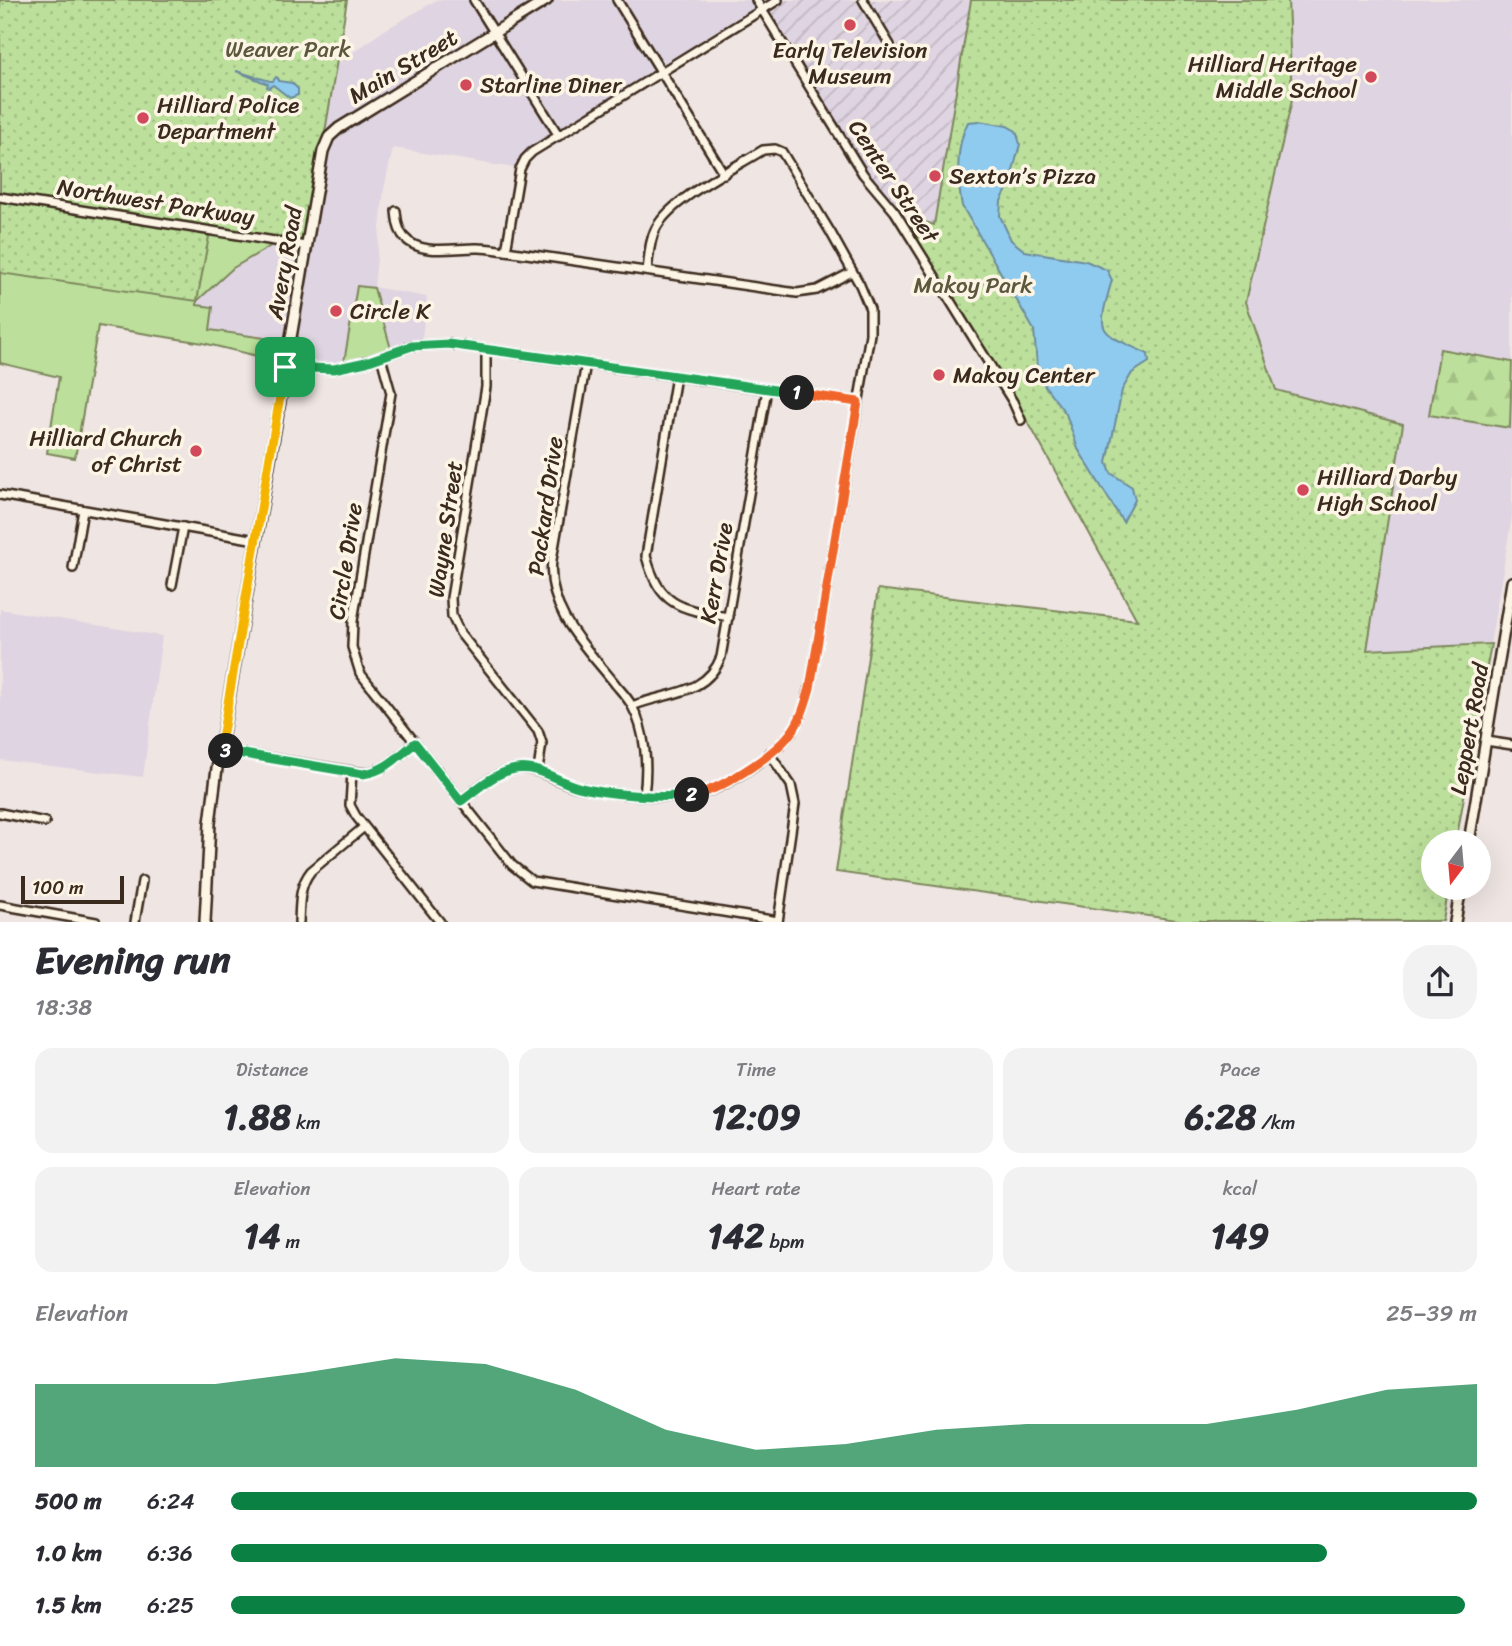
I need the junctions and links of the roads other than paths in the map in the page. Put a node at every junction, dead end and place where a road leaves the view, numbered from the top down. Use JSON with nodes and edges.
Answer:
{"nodes":[{"id":1,"x":474,"y":0,"type":"edge"},
{"id":2,"x":547,"y":0,"type":"edge"},
{"id":3,"x":617,"y":0,"type":"edge"},
{"id":4,"x":756,"y":0,"type":"edge"},
{"id":5,"x":778,"y":0,"type":"edge"},
{"id":6,"x":863,"y":0,"type":"edge"},
{"id":7,"x":762,"y":10,"type":"junction"},
{"id":8,"x":495,"y":32,"type":"junction"},
{"id":9,"x":890,"y":45,"type":"dead end"},
{"id":10,"x":661,"y":71,"type":"junction"},
{"id":11,"x":559,"y":136,"type":"junction"},
{"id":12,"x":323,"y":151,"type":"joint"},
{"id":13,"x":724,"y":174,"type":"junction"},
{"id":14,"x":0,"y":197,"type":"edge"},
{"id":15,"x":396,"y":211,"type":"dead end"},
{"id":16,"x":306,"y":246,"type":"junction"},
{"id":17,"x":506,"y":251,"type":"junction"},
{"id":18,"x":647,"y":271,"type":"junction"},
{"id":19,"x":852,"y":272,"type":"junction"},
{"id":20,"x":486,"y":349,"type":"junction"},
{"id":21,"x":381,"y":357,"type":"junction"},
{"id":22,"x":586,"y":363,"type":"junction"},
{"id":23,"x":285,"y":367,"type":"junction"},
{"id":24,"x":676,"y":376,"type":"junction"},
{"id":25,"x":767,"y":389,"type":"junction"},
{"id":26,"x":858,"y":402,"type":"junction"},
{"id":27,"x":1021,"y":420,"type":"dead end"},
{"id":28,"x":0,"y":495,"type":"edge"},
{"id":29,"x":83,"y":510,"type":"junction"},
{"id":30,"x":183,"y":527,"type":"junction"},
{"id":31,"x":256,"y":540,"type":"junction"},
{"id":32,"x":73,"y":568,"type":"dead end"},
{"id":33,"x":1512,"y":582,"type":"edge"},
{"id":34,"x":172,"y":585,"type":"dead end"},
{"id":35,"x":729,"y":617,"type":"junction"},
{"id":36,"x":632,"y":706,"type":"junction"},
{"id":37,"x":1486,"y":741,"type":"junction"},
{"id":38,"x":415,"y":743,"type":"junction"},
{"id":39,"x":1512,"y":745,"type":"edge"},
{"id":40,"x":220,"y":750,"type":"junction"},
{"id":41,"x":769,"y":753,"type":"junction"},
{"id":42,"x":538,"y":770,"type":"junction"},
{"id":43,"x":352,"y":772,"type":"junction"},
{"id":44,"x":644,"y":795,"type":"junction"},
{"id":45,"x":461,"y":801,"type":"junction"},
{"id":46,"x":0,"y":813,"type":"edge"},
{"id":47,"x":45,"y":821,"type":"dead end"},
{"id":48,"x":364,"y":827,"type":"junction"},
{"id":49,"x":1471,"y":830,"type":"edge"},
{"id":50,"x":142,"y":881,"type":"dead end"},
{"id":51,"x":1459,"y":900,"type":"edge"},
{"id":52,"x":0,"y":905,"type":"edge"},
{"id":53,"x":58,"y":918,"type":"edge"},
{"id":54,"x":778,"y":921,"type":"edge"},
{"id":55,"x":96,"y":922,"type":"edge"},
{"id":56,"x":135,"y":922,"type":"edge"},
{"id":57,"x":205,"y":922,"type":"edge"},
{"id":58,"x":299,"y":922,"type":"edge"},
{"id":59,"x":440,"y":922,"type":"edge"},
{"id":60,"x":1455,"y":922,"type":"edge"}],
"edges":[{"from":1,"to":8,"type":"street"},
{"from":2,"to":8,"type":"main road","name":"Main Street"},
{"from":3,"to":10,"type":"street"},
{"from":4,"to":7,"type":"street","name":"Center Street"},
{"from":5,"to":7,"type":"street"},
{"from":6,"to":9,"type":"street"},
{"from":7,"to":10,"type":"street"},
{"from":7,"to":27,"type":"street","name":"Center Street"},
{"from":8,"to":11,"type":"street"},
{"from":8,"to":12,"type":"main road","name":"Main Street"},
{"from":10,"to":11,"type":"street"},
{"from":10,"to":13,"type":"street"},
{"from":11,"to":17,"type":"street"},
{"from":12,"to":16,"type":"main road","name":"Avery Road"},
{"from":13,"to":18,"type":"street"},
{"from":13,"to":19,"type":"street"},
{"from":14,"to":16,"type":"street","name":"Northwest Parkway"},
{"from":15,"to":17,"type":"street"},
{"from":16,"to":23,"type":"main road","name":"Avery Road"},
{"from":17,"to":18,"type":"street"},
{"from":18,"to":19,"type":"street"},
{"from":19,"to":26,"type":"street"},
{"from":20,"to":21,"type":"street"},
{"from":20,"to":22,"type":"street"},
{"from":20,"to":42,"type":"street","name":"Wayne Street"},
{"from":21,"to":23,"type":"street"},
{"from":21,"to":38,"type":"street","name":"Circle Drive"},
{"from":22,"to":24,"type":"street"},
{"from":22,"to":36,"type":"street","name":"Packard Drive"},
{"from":23,"to":31,"type":"main road","name":"Avery Road"},
{"from":24,"to":25,"type":"street"},
{"from":24,"to":35,"type":"street"},
{"from":25,"to":26,"type":"street"},
{"from":25,"to":35,"type":"street","name":"Kerr Drive"},
{"from":26,"to":41,"type":"street"},
{"from":28,"to":29,"type":"street"},
{"from":29,"to":30,"type":"street"},
{"from":29,"to":32,"type":"street"},
{"from":30,"to":31,"type":"street"},
{"from":30,"to":34,"type":"street"},
{"from":31,"to":40,"type":"main road","name":"Avery Road"},
{"from":33,"to":37,"type":"main road","name":"Leppert Road"},
{"from":35,"to":36,"type":"street","name":"Kerr Drive"},
{"from":36,"to":44,"type":"street","name":"Packard Drive"},
{"from":37,"to":39,"type":"street"},
{"from":37,"to":49,"type":"main road","name":"Leppert Road"},
{"from":38,"to":43,"type":"street"},
{"from":38,"to":45,"type":"street","name":"Circle Drive"},
{"from":40,"to":43,"type":"street"},
{"from":40,"to":57,"type":"main road","name":"Avery Road"},
{"from":41,"to":44,"type":"street"},
{"from":41,"to":54,"type":"street"},
{"from":42,"to":44,"type":"street"},
{"from":42,"to":45,"type":"street"},
{"from":43,"to":48,"type":"street"},
{"from":45,"to":54,"type":"street","name":"Circle Drive"},
{"from":46,"to":47,"type":"street"},
{"from":48,"to":58,"type":"street"},
{"from":48,"to":59,"type":"street"},
{"from":50,"to":56,"type":"street"},
{"from":51,"to":60,"type":"main road"},
{"from":52,"to":53,"type":"street"},
{"from":53,"to":55,"type":"street"}]}
